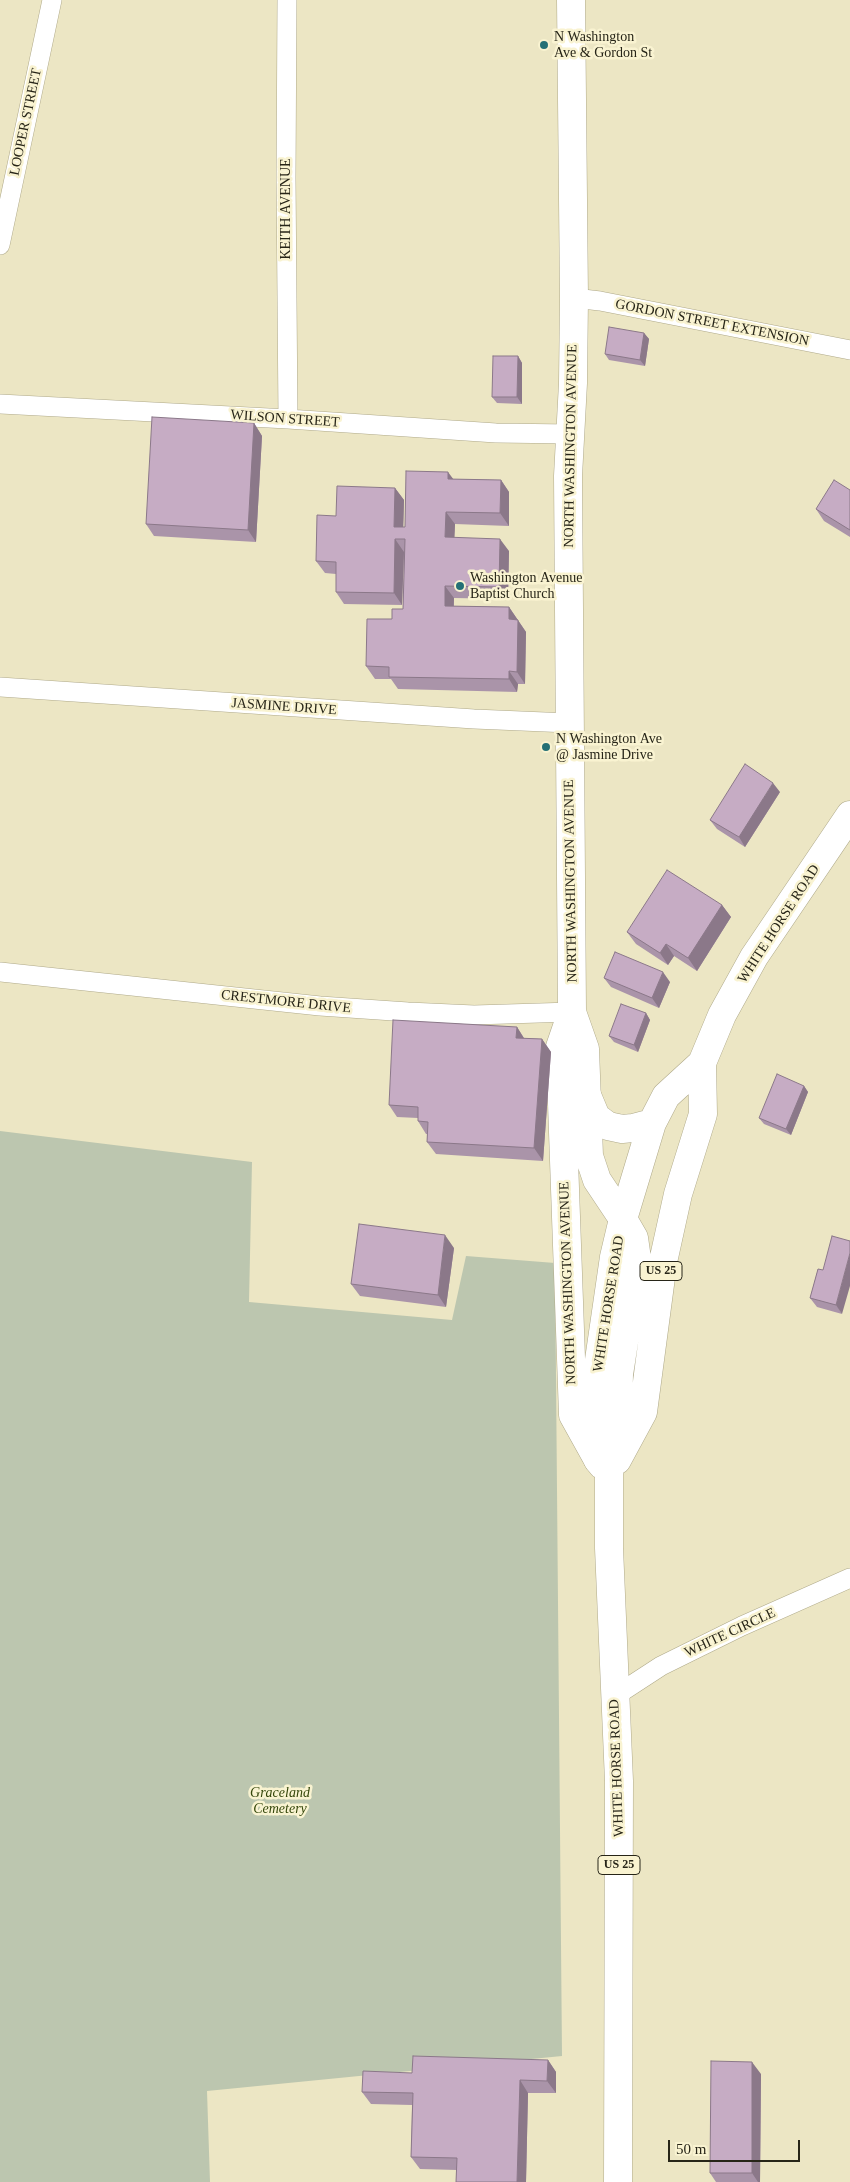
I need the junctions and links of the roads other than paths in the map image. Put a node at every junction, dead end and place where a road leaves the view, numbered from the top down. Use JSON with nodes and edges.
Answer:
{"nodes":[{"id":1,"x":52,"y":0,"type":"edge"},
{"id":2,"x":287,"y":0,"type":"edge"},
{"id":3,"x":571,"y":0,"type":"edge"},
{"id":4,"x":0,"y":245,"type":"edge"},
{"id":5,"x":574,"y":298,"type":"junction"},
{"id":6,"x":850,"y":350,"type":"edge"},
{"id":7,"x":0,"y":404,"type":"edge"},
{"id":8,"x":288,"y":419,"type":"junction"},
{"id":9,"x":570,"y":434,"type":"junction"},
{"id":10,"x":0,"y":687,"type":"edge"},
{"id":11,"x":569,"y":724,"type":"junction"},
{"id":12,"x":850,"y":815,"type":"edge"},
{"id":13,"x":0,"y":972,"type":"edge"},
{"id":14,"x":572,"y":1012,"type":"junction"},
{"id":15,"x":702,"y":1063,"type":"junction"},
{"id":16,"x":586,"y":1093,"type":"junction"},
{"id":17,"x":652,"y":1123,"type":"junction"},
{"id":18,"x":623,"y":1220,"type":"junction"},
{"id":19,"x":604,"y":1467,"type":"junction"},
{"id":20,"x":850,"y":1578,"type":"edge"},
{"id":21,"x":615,"y":1696,"type":"junction"},
{"id":22,"x":618,"y":2182,"type":"edge"}],
"edges":[{"from":1,"to":4,"type":"street","name":"LOOPER STREET"},
{"from":2,"to":8,"type":"street","name":"KEITH AVENUE"},
{"from":3,"to":5,"type":"main road","name":"NORTH WASHINGTON AVENUE"},
{"from":5,"to":6,"type":"street","name":"GORDON STREET EXTENSION"},
{"from":5,"to":9,"type":"main road","name":"NORTH WASHINGTON AVENUE"},
{"from":7,"to":8,"type":"street","name":"WILSON STREET"},
{"from":8,"to":9,"type":"street","name":"WILSON STREET"},
{"from":9,"to":11,"type":"main road","name":"NORTH WASHINGTON AVENUE"},
{"from":10,"to":11,"type":"street","name":"JASMINE DRIVE"},
{"from":11,"to":14,"type":"main road","name":"NORTH WASHINGTON AVENUE"},
{"from":12,"to":15,"type":"main road","name":"WHITE HORSE ROAD","number":"US 25"},
{"from":13,"to":14,"type":"street","name":"CRESTMORE DRIVE"},
{"from":14,"to":16,"type":"main road","name":"NORTH WASHINGTON AVENUE"},
{"from":14,"to":19,"type":"main road","name":"NORTH WASHINGTON AVENUE"},
{"from":15,"to":17,"type":"main road","name":"WHITE HORSE ROAD","number":"US 25"},
{"from":15,"to":19,"type":"main road","name":"WHITE HORSE ROAD","number":"US 25"},
{"from":16,"to":17,"type":"main road"},
{"from":16,"to":18,"type":"main road","name":"NORTH WASHINGTON AVENUE"},
{"from":17,"to":18,"type":"main road","name":"WHITE HORSE ROAD","number":"US 25"},
{"from":18,"to":19,"type":"main road","name":"NORTH WASHINGTON AVENUE"},
{"from":19,"to":21,"type":"main road","name":"WHITE HORSE ROAD","number":"US 25"},
{"from":20,"to":21,"type":"street","name":"WHITE CIRCLE"},
{"from":21,"to":22,"type":"main road","name":"WHITE HORSE ROAD","number":"US 25"}]}
